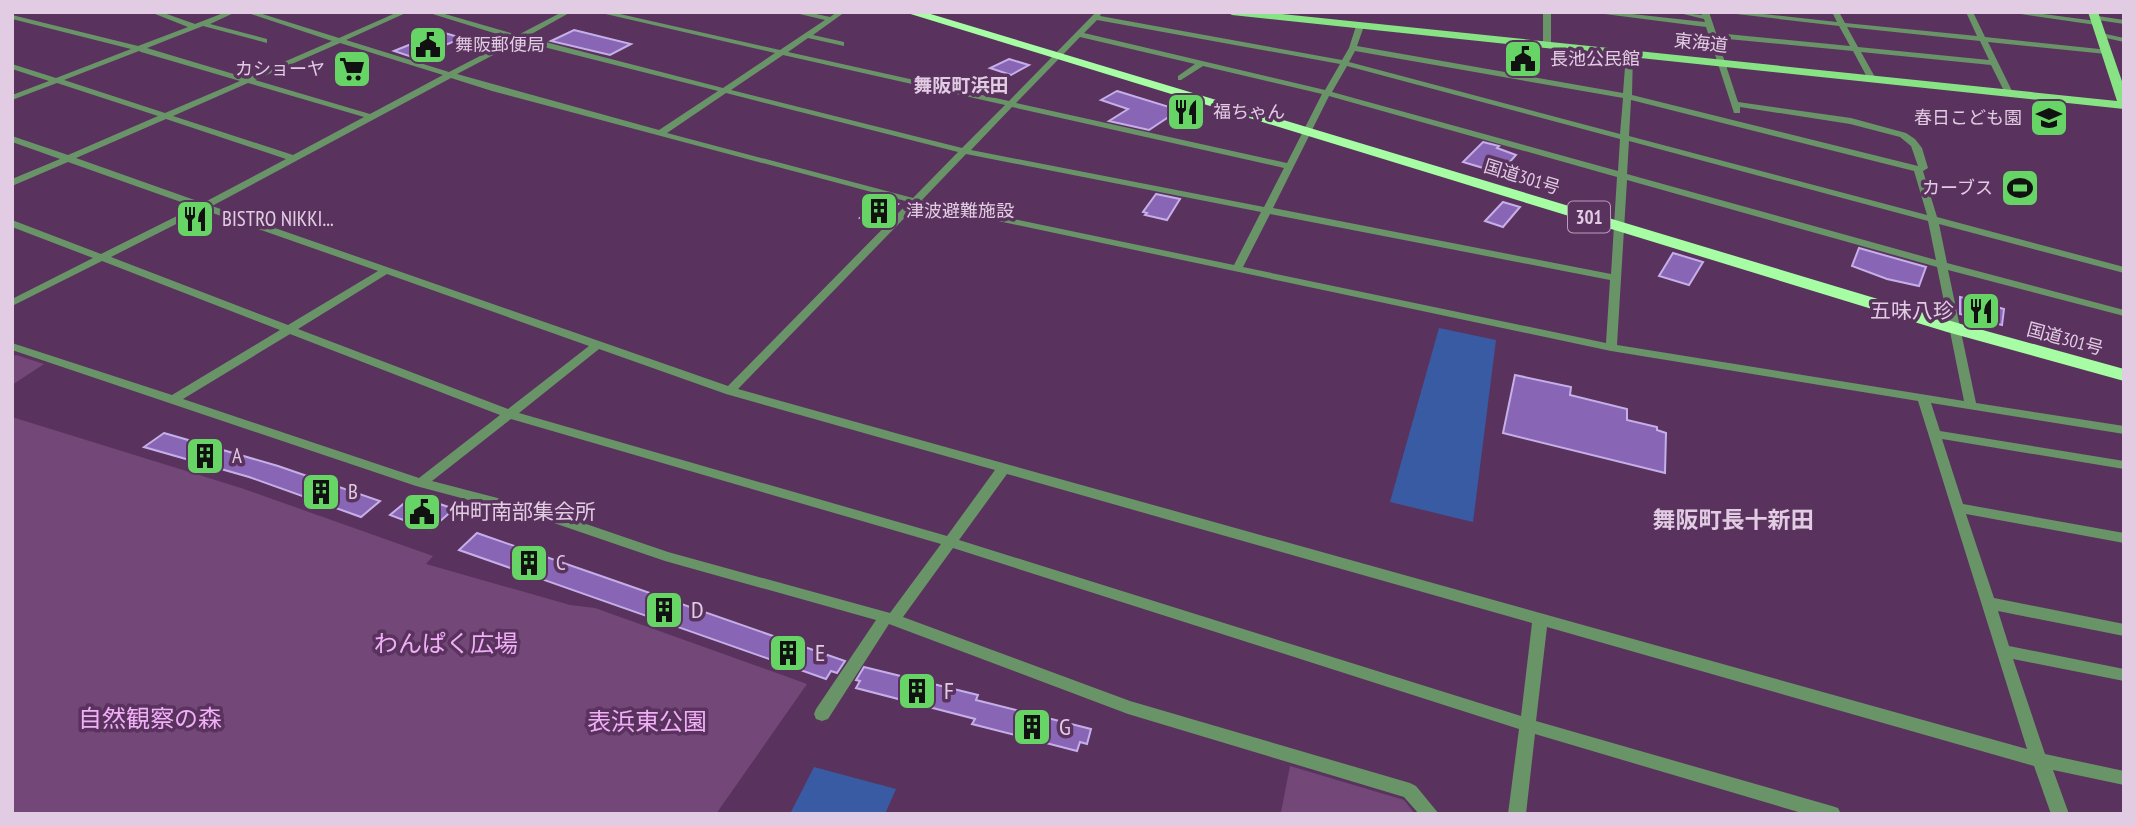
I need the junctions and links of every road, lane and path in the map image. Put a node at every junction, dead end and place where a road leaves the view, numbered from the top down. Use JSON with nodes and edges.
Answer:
{"nodes":[{"id":1,"x":153,"y":12,"type":"edge"},
{"id":2,"x":233,"y":12,"type":"edge"},
{"id":3,"x":248,"y":12,"type":"edge"},
{"id":4,"x":405,"y":12,"type":"edge"},
{"id":5,"x":429,"y":12,"type":"edge"},
{"id":6,"x":568,"y":12,"type":"edge"},
{"id":7,"x":600,"y":12,"type":"edge"},
{"id":8,"x":794,"y":12,"type":"edge"},
{"id":9,"x":842,"y":12,"type":"edge"},
{"id":10,"x":910,"y":12,"type":"edge"},
{"id":11,"x":1232,"y":12,"type":"edge"},
{"id":12,"x":1547,"y":12,"type":"edge"},
{"id":13,"x":1591,"y":12,"type":"edge"},
{"id":14,"x":1678,"y":12,"type":"edge"},
{"id":15,"x":1722,"y":12,"type":"edge"},
{"id":16,"x":1835,"y":12,"type":"edge"},
{"id":17,"x":1969,"y":12,"type":"edge"},
{"id":18,"x":2010,"y":12,"type":"edge"},
{"id":19,"x":1098,"y":15,"type":"edge"},
{"id":20,"x":12,"y":17,"type":"edge"},
{"id":21,"x":1325,"y":17,"type":"edge"},
{"id":22,"x":1706,"y":18,"type":"edge"},
{"id":23,"x":831,"y":19,"type":"junction"},
{"id":24,"x":2096,"y":22,"type":"edge"},
{"id":25,"x":2124,"y":22,"type":"edge"},
{"id":26,"x":1842,"y":24,"type":"junction"},
{"id":27,"x":199,"y":25,"type":"junction"},
{"id":28,"x":1360,"y":26,"type":"junction"},
{"id":29,"x":1078,"y":34,"type":"junction"},
{"id":30,"x":1711,"y":35,"type":"junction"},
{"id":31,"x":807,"y":36,"type":"junction"},
{"id":32,"x":519,"y":38,"type":"junction"},
{"id":33,"x":1982,"y":39,"type":"junction"},
{"id":34,"x":2124,"y":40,"type":"edge"},
{"id":35,"x":264,"y":41,"type":"dead end"},
{"id":36,"x":339,"y":41,"type":"junction"},
{"id":37,"x":841,"y":44,"type":"dead end"},
{"id":38,"x":1547,"y":45,"type":"junction"},
{"id":39,"x":140,"y":48,"type":"junction"},
{"id":40,"x":1353,"y":48,"type":"junction"},
{"id":41,"x":1856,"y":49,"type":"junction"},
{"id":42,"x":2106,"y":52,"type":"junction"},
{"id":43,"x":783,"y":53,"type":"junction"},
{"id":44,"x":1630,"y":54,"type":"junction"},
{"id":45,"x":1055,"y":57,"type":"junction"},
{"id":46,"x":1202,"y":63,"type":"junction"},
{"id":47,"x":1345,"y":63,"type":"junction"},
{"id":48,"x":1721,"y":63,"type":"junction"},
{"id":49,"x":1994,"y":63,"type":"junction"},
{"id":50,"x":12,"y":66,"type":"edge"},
{"id":51,"x":450,"y":75,"type":"junction"},
{"id":52,"x":1181,"y":78,"type":"dead end"},
{"id":53,"x":1872,"y":79,"type":"junction"},
{"id":54,"x":248,"y":80,"type":"junction"},
{"id":55,"x":58,"y":81,"type":"junction"},
{"id":56,"x":726,"y":91,"type":"junction"},
{"id":57,"x":1327,"y":93,"type":"junction"},
{"id":58,"x":2010,"y":93,"type":"junction"},
{"id":59,"x":1627,"y":96,"type":"junction"},
{"id":60,"x":12,"y":98,"type":"edge"},
{"id":61,"x":1009,"y":104,"type":"junction"},
{"id":62,"x":1735,"y":104,"type":"junction"},
{"id":63,"x":2124,"y":105,"type":"edge"},
{"id":64,"x":166,"y":116,"type":"junction"},
{"id":65,"x":371,"y":117,"type":"junction"},
{"id":66,"x":1739,"y":123,"type":"junction"},
{"id":67,"x":1306,"y":132,"type":"junction"},
{"id":68,"x":661,"y":134,"type":"junction"},
{"id":69,"x":1625,"y":138,"type":"junction"},
{"id":70,"x":12,"y":139,"type":"edge"},
{"id":71,"x":962,"y":151,"type":"junction"},
{"id":72,"x":293,"y":158,"type":"junction"},
{"id":73,"x":68,"y":159,"type":"junction"},
{"id":74,"x":1289,"y":166,"type":"junction"},
{"id":75,"x":1918,"y":169,"type":"junction"},
{"id":76,"x":1622,"y":175,"type":"junction"},
{"id":77,"x":12,"y":183,"type":"edge"},
{"id":78,"x":917,"y":202,"type":"junction"},
{"id":79,"x":202,"y":206,"type":"junction"},
{"id":80,"x":1267,"y":210,"type":"junction"},
{"id":81,"x":1933,"y":220,"type":"junction"},
{"id":82,"x":12,"y":223,"type":"edge"},
{"id":83,"x":1619,"y":226,"type":"junction"},
{"id":84,"x":103,"y":257,"type":"junction"},
{"id":85,"x":1942,"y":265,"type":"junction"},
{"id":86,"x":1237,"y":269,"type":"junction"},
{"id":87,"x":2124,"y":270,"type":"edge"},
{"id":88,"x":385,"y":271,"type":"junction"},
{"id":89,"x":1616,"y":278,"type":"junction"},
{"id":90,"x":12,"y":303,"type":"edge"},
{"id":91,"x":2124,"y":313,"type":"edge"},
{"id":92,"x":1954,"y":328,"type":"junction"},
{"id":93,"x":289,"y":329,"type":"junction"},
{"id":94,"x":12,"y":346,"type":"edge"},
{"id":95,"x":596,"y":346,"type":"junction"},
{"id":96,"x":1611,"y":348,"type":"junction"},
{"id":97,"x":2124,"y":375,"type":"edge"},
{"id":98,"x":730,"y":391,"type":"junction"},
{"id":99,"x":1923,"y":398,"type":"junction"},
{"id":100,"x":173,"y":400,"type":"junction"},
{"id":101,"x":1971,"y":405,"type":"junction"},
{"id":102,"x":509,"y":414,"type":"junction"},
{"id":103,"x":2124,"y":430,"type":"edge"},
{"id":104,"x":1935,"y":434,"type":"junction"},
{"id":105,"x":2124,"y":465,"type":"edge"},
{"id":106,"x":1004,"y":468,"type":"junction"},
{"id":107,"x":421,"y":483,"type":"junction"},
{"id":108,"x":1958,"y":508,"type":"junction"},
{"id":109,"x":2124,"y":538,"type":"edge"},
{"id":110,"x":950,"y":542,"type":"junction"},
{"id":111,"x":1988,"y":603,"type":"junction"},
{"id":112,"x":890,"y":618,"type":"junction"},
{"id":113,"x":1540,"y":619,"type":"junction"},
{"id":114,"x":2124,"y":630,"type":"edge"},
{"id":115,"x":2003,"y":650,"type":"junction"},
{"id":116,"x":2124,"y":675,"type":"edge"},
{"id":117,"x":822,"y":714,"type":"dead end"},
{"id":118,"x":1527,"y":725,"type":"junction"},
{"id":119,"x":2040,"y":760,"type":"junction"},
{"id":120,"x":2124,"y":778,"type":"edge"},
{"id":121,"x":1430,"y":814,"type":"edge"},
{"id":122,"x":1517,"y":814,"type":"edge"},
{"id":123,"x":1832,"y":814,"type":"edge"},
{"id":124,"x":2060,"y":814,"type":"edge"}],
"edges":[{"from":1,"to":27,"type":"street"},
{"from":2,"to":27,"type":"street"},
{"from":3,"to":36,"type":"street"},
{"from":4,"to":36,"type":"street"},
{"from":5,"to":32,"type":"street"},
{"from":6,"to":32,"type":"street"},
{"from":7,"to":43,"type":"street"},
{"from":8,"to":23,"type":"street"},
{"from":9,"to":23,"type":"street"},
{"from":10,"to":45,"type":"highway","name":"国道301号","number":"301"},
{"from":11,"to":21,"type":"main road","name":"東海道"},
{"from":12,"to":38,"type":"street"},
{"from":13,"to":22,"type":"street"},
{"from":14,"to":22,"type":"street"},
{"from":15,"to":26,"type":"street"},
{"from":16,"to":26,"type":"street"},
{"from":17,"to":33,"type":"street"},
{"from":18,"to":24,"type":"street"},
{"from":19,"to":29,"type":"street"},
{"from":19,"to":47,"type":"street"},
{"from":20,"to":39,"type":"street"},
{"from":21,"to":28,"type":"main road","name":"東海道"},
{"from":22,"to":30,"type":"street"},
{"from":23,"to":31,"type":"street"},
{"from":24,"to":25,"type":"street"},
{"from":24,"to":34,"type":"street"},
{"from":24,"to":42,"type":"main road"},
{"from":26,"to":33,"type":"street"},
{"from":26,"to":41,"type":"street"},
{"from":27,"to":35,"type":"street"},
{"from":27,"to":39,"type":"street"},
{"from":28,"to":38,"type":"main road","name":"東海道"},
{"from":28,"to":40,"type":"street"},
{"from":29,"to":45,"type":"street"},
{"from":29,"to":46,"type":"street"},
{"from":30,"to":41,"type":"street"},
{"from":30,"to":48,"type":"street"},
{"from":31,"to":37,"type":"street"},
{"from":31,"to":43,"type":"street"},
{"from":32,"to":51,"type":"street"},
{"from":32,"to":56,"type":"street"},
{"from":33,"to":42,"type":"street"},
{"from":33,"to":49,"type":"street"},
{"from":36,"to":51,"type":"street"},
{"from":36,"to":54,"type":"street"},
{"from":38,"to":44,"type":"main road","name":"東海道"},
{"from":39,"to":54,"type":"street"},
{"from":39,"to":55,"type":"street"},
{"from":40,"to":47,"type":"street"},
{"from":40,"to":59,"type":"street"},
{"from":41,"to":49,"type":"street"},
{"from":41,"to":53,"type":"street"},
{"from":42,"to":63,"type":"main road"},
{"from":43,"to":56,"type":"street"},
{"from":43,"to":61,"type":"street"},
{"from":44,"to":48,"type":"main road","name":"東海道"},
{"from":44,"to":59,"type":"street"},
{"from":45,"to":61,"type":"street"},
{"from":45,"to":67,"type":"highway","name":"国道301号","number":"301"},
{"from":46,"to":52,"type":"street"},
{"from":46,"to":57,"type":"street"},
{"from":47,"to":57,"type":"street"},
{"from":47,"to":69,"type":"street"},
{"from":48,"to":53,"type":"main road","name":"東海道"},
{"from":48,"to":62,"type":"street"},
{"from":49,"to":58,"type":"street"},
{"from":50,"to":55,"type":"street"},
{"from":51,"to":65,"type":"street"},
{"from":51,"to":68,"type":"street"},
{"from":53,"to":58,"type":"main road","name":"東海道"},
{"from":54,"to":64,"type":"street"},
{"from":54,"to":65,"type":"street"},
{"from":55,"to":60,"type":"street"},
{"from":55,"to":64,"type":"street"},
{"from":56,"to":68,"type":"street"},
{"from":56,"to":71,"type":"street"},
{"from":57,"to":67,"type":"street"},
{"from":57,"to":76,"type":"street"},
{"from":58,"to":63,"type":"main road","name":"東海道"},
{"from":59,"to":66,"type":"street"},
{"from":59,"to":69,"type":"street"},
{"from":61,"to":71,"type":"street"},
{"from":61,"to":74,"type":"street"},
{"from":62,"to":66,"type":"street"},
{"from":62,"to":75,"type":"street"},
{"from":64,"to":72,"type":"street"},
{"from":64,"to":73,"type":"street"},
{"from":65,"to":72,"type":"street"},
{"from":66,"to":75,"type":"street"},
{"from":67,"to":74,"type":"street"},
{"from":67,"to":83,"type":"highway","name":"国道301号","number":"301"},
{"from":68,"to":78,"type":"street"},
{"from":69,"to":76,"type":"street"},
{"from":69,"to":81,"type":"street"},
{"from":70,"to":73,"type":"street"},
{"from":71,"to":78,"type":"street"},
{"from":71,"to":80,"type":"street"},
{"from":72,"to":79,"type":"street"},
{"from":73,"to":77,"type":"street"},
{"from":73,"to":79,"type":"street"},
{"from":74,"to":80,"type":"street"},
{"from":75,"to":81,"type":"street"},
{"from":76,"to":83,"type":"street"},
{"from":76,"to":85,"type":"street"},
{"from":78,"to":86,"type":"street"},
{"from":78,"to":98,"type":"street"},
{"from":79,"to":84,"type":"street"},
{"from":79,"to":88,"type":"street"},
{"from":80,"to":86,"type":"street"},
{"from":80,"to":89,"type":"street"},
{"from":81,"to":85,"type":"street"},
{"from":81,"to":87,"type":"street"},
{"from":82,"to":84,"type":"street"},
{"from":83,"to":89,"type":"street"},
{"from":83,"to":92,"type":"highway","name":"国道301号","number":"301"},
{"from":84,"to":90,"type":"street"},
{"from":84,"to":93,"type":"street"},
{"from":85,"to":91,"type":"street"},
{"from":85,"to":92,"type":"street"},
{"from":86,"to":96,"type":"street"},
{"from":88,"to":93,"type":"street"},
{"from":88,"to":95,"type":"street"},
{"from":89,"to":96,"type":"street"},
{"from":92,"to":97,"type":"highway","name":"国道301号","number":"301"},
{"from":92,"to":101,"type":"street"},
{"from":93,"to":100,"type":"street"},
{"from":93,"to":102,"type":"street"},
{"from":94,"to":100,"type":"street"},
{"from":95,"to":98,"type":"street"},
{"from":95,"to":102,"type":"street"},
{"from":96,"to":99,"type":"street"},
{"from":98,"to":106,"type":"street"},
{"from":99,"to":101,"type":"street"},
{"from":99,"to":104,"type":"street"},
{"from":100,"to":107,"type":"street"},
{"from":101,"to":103,"type":"street"},
{"from":102,"to":107,"type":"street"},
{"from":102,"to":110,"type":"street"},
{"from":104,"to":105,"type":"street"},
{"from":104,"to":108,"type":"street"},
{"from":106,"to":110,"type":"street"},
{"from":106,"to":113,"type":"street"},
{"from":107,"to":112,"type":"street"},
{"from":108,"to":109,"type":"street"},
{"from":108,"to":111,"type":"street"},
{"from":110,"to":112,"type":"street"},
{"from":110,"to":118,"type":"street"},
{"from":111,"to":114,"type":"street"},
{"from":111,"to":115,"type":"street"},
{"from":112,"to":117,"type":"street"},
{"from":112,"to":121,"type":"street"},
{"from":113,"to":118,"type":"street"},
{"from":113,"to":119,"type":"street"},
{"from":115,"to":116,"type":"street"},
{"from":115,"to":119,"type":"street"},
{"from":118,"to":122,"type":"street"},
{"from":118,"to":123,"type":"street"},
{"from":119,"to":120,"type":"street"},
{"from":119,"to":124,"type":"street"}]}
